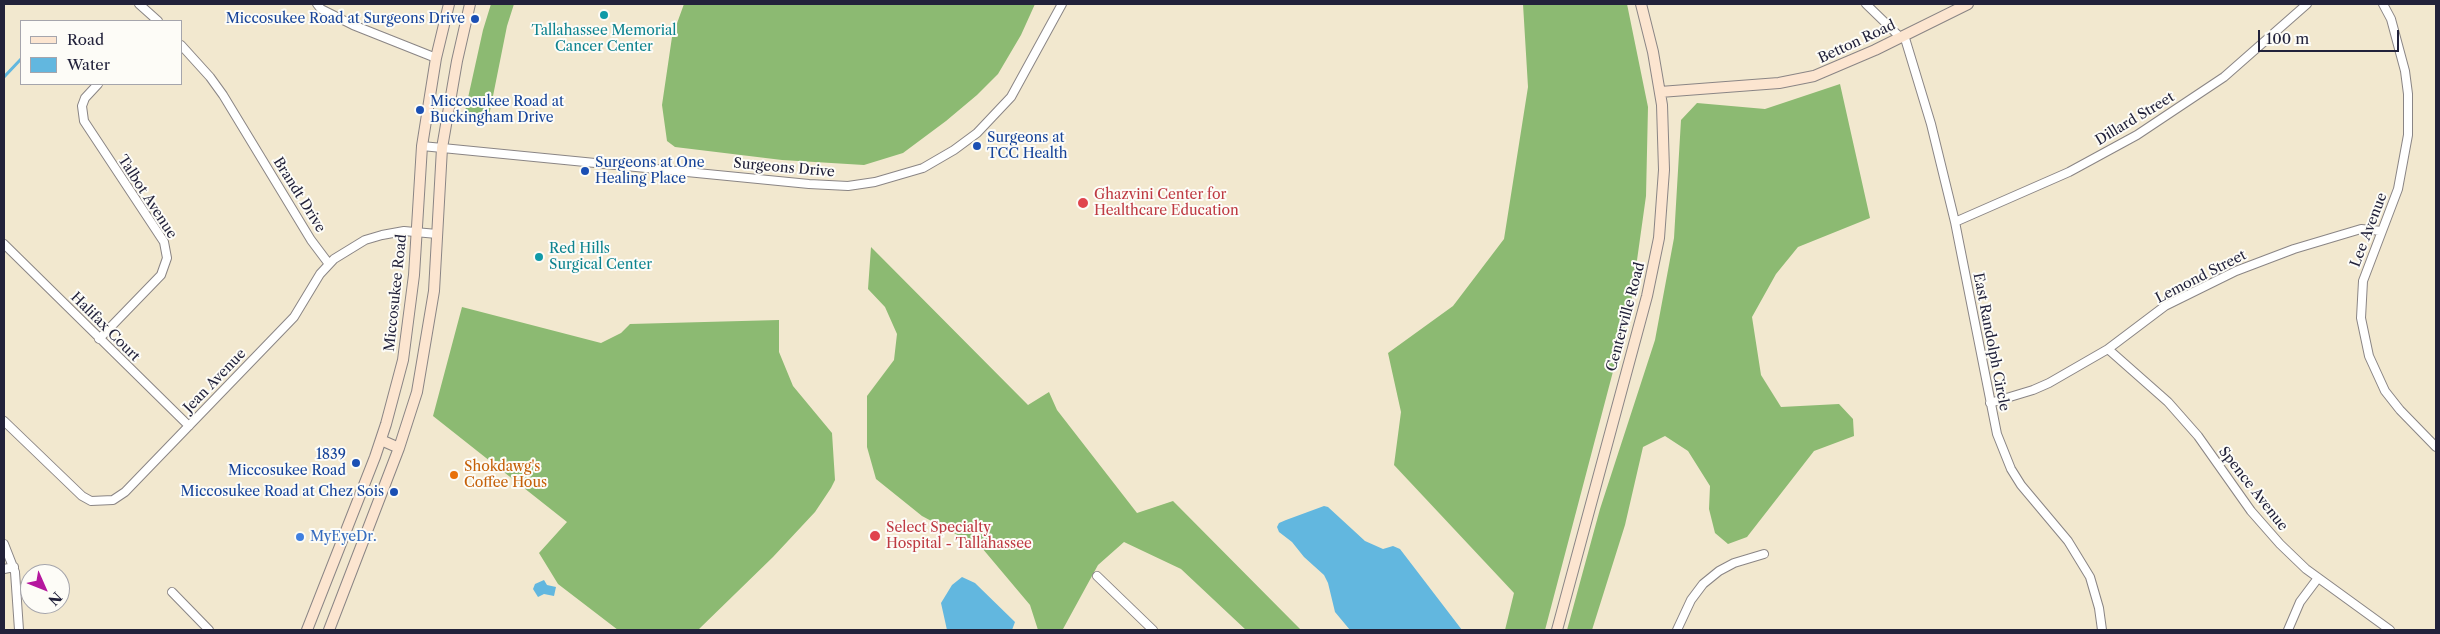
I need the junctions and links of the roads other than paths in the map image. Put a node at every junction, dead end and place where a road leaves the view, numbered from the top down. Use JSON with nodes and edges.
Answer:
{"nodes":[{"id":1,"x":139,"y":4,"type":"edge"},
{"id":2,"x":316,"y":4,"type":"edge"},
{"id":3,"x":449,"y":4,"type":"edge"},
{"id":4,"x":470,"y":4,"type":"edge"},
{"id":5,"x":1062,"y":4,"type":"edge"},
{"id":6,"x":1641,"y":4,"type":"edge"},
{"id":7,"x":1866,"y":4,"type":"edge"},
{"id":8,"x":1968,"y":4,"type":"edge"},
{"id":9,"x":2307,"y":4,"type":"edge"},
{"id":10,"x":2383,"y":4,"type":"edge"},
{"id":11,"x":157,"y":20,"type":"edge"},
{"id":12,"x":1902,"y":36,"type":"junction"},
{"id":13,"x":182,"y":46,"type":"edge"},
{"id":14,"x":436,"y":58,"type":"junction"},
{"id":15,"x":97,"y":85,"type":"edge"},
{"id":16,"x":1660,"y":92,"type":"junction"},
{"id":17,"x":422,"y":146,"type":"junction"},
{"id":18,"x":442,"y":148,"type":"junction"},
{"id":19,"x":1955,"y":222,"type":"junction"},
{"id":20,"x":2382,"y":231,"type":"junction"},
{"id":21,"x":416,"y":232,"type":"junction"},
{"id":22,"x":438,"y":234,"type":"junction"},
{"id":23,"x":4,"y":244,"type":"edge"},
{"id":24,"x":329,"y":264,"type":"junction"},
{"id":25,"x":99,"y":340,"type":"junction"},
{"id":26,"x":2108,"y":349,"type":"junction"},
{"id":27,"x":1990,"y":403,"type":"junction"},
{"id":28,"x":4,"y":421,"type":"edge"},
{"id":29,"x":189,"y":426,"type":"junction"},
{"id":30,"x":381,"y":440,"type":"junction"},
{"id":31,"x":2436,"y":447,"type":"edge"},
{"id":32,"x":399,"y":448,"type":"junction"},
{"id":33,"x":4,"y":544,"type":"edge"},
{"id":34,"x":1764,"y":554,"type":"dead end"},
{"id":35,"x":14,"y":567,"type":"junction"},
{"id":36,"x":4,"y":568,"type":"edge"},
{"id":37,"x":1097,"y":576,"type":"dead end"},
{"id":38,"x":2318,"y":578,"type":"junction"},
{"id":39,"x":172,"y":592,"type":"dead end"},
{"id":40,"x":1145,"y":623,"type":"junction"},
{"id":41,"x":19,"y":630,"type":"edge"},
{"id":42,"x":209,"y":630,"type":"edge"},
{"id":43,"x":307,"y":630,"type":"edge"},
{"id":44,"x":328,"y":630,"type":"edge"},
{"id":45,"x":1138,"y":630,"type":"edge"},
{"id":46,"x":1153,"y":630,"type":"edge"},
{"id":47,"x":1557,"y":630,"type":"edge"},
{"id":48,"x":1677,"y":630,"type":"edge"},
{"id":49,"x":2102,"y":630,"type":"edge"},
{"id":50,"x":2288,"y":630,"type":"edge"},
{"id":51,"x":2390,"y":630,"type":"edge"}],
"edges":[{"from":1,"to":11,"type":"street"},
{"from":2,"to":14,"type":"street"},
{"from":3,"to":14,"type":"street","name":"Miccosukee Road"},
{"from":4,"to":18,"type":"street"},
{"from":5,"to":18,"type":"street","name":"Surgeons Drive"},
{"from":6,"to":16,"type":"street","name":"Centerville Road"},
{"from":7,"to":12,"type":"street"},
{"from":8,"to":12,"type":"street","name":"Betton Road"},
{"from":9,"to":19,"type":"street","name":"Dillard Street"},
{"from":10,"to":20,"type":"street","name":"Lee Avenue"},
{"from":12,"to":16,"type":"street","name":"Betton Road"},
{"from":12,"to":19,"type":"street","name":"East Randolph Circle"},
{"from":13,"to":24,"type":"street","name":"Brandt Drive"},
{"from":14,"to":17,"type":"street","name":"Miccosukee Road"},
{"from":15,"to":25,"type":"street","name":"Talbot Avenue"},
{"from":16,"to":47,"type":"street","name":"Centerville Road"},
{"from":17,"to":18,"type":"street","name":"Surgeons Drive"},
{"from":17,"to":21,"type":"street","name":"Miccosukee Road"},
{"from":18,"to":22,"type":"street"},
{"from":19,"to":27,"type":"street","name":"East Randolph Circle"},
{"from":20,"to":26,"type":"street","name":"Lemond Street"},
{"from":20,"to":31,"type":"street","name":"Lee Avenue"},
{"from":21,"to":22,"type":"street"},
{"from":21,"to":24,"type":"street"},
{"from":21,"to":30,"type":"street","name":"Miccosukee Road"},
{"from":22,"to":32,"type":"street"},
{"from":23,"to":25,"type":"street","name":"Halifax Court"},
{"from":24,"to":29,"type":"street","name":"Jean Avenue"},
{"from":25,"to":29,"type":"street","name":"Halifax Court"},
{"from":26,"to":27,"type":"street","name":"Lemond Street"},
{"from":26,"to":38,"type":"street","name":"Spence Avenue"},
{"from":27,"to":49,"type":"street","name":"East Randolph Circle"},
{"from":28,"to":29,"type":"street","name":"Jean Avenue"},
{"from":30,"to":32,"type":"street"},
{"from":30,"to":43,"type":"street","name":"Miccosukee Road"},
{"from":32,"to":44,"type":"street"},
{"from":33,"to":35,"type":"street"},
{"from":34,"to":48,"type":"street"},
{"from":35,"to":36,"type":"street"},
{"from":35,"to":41,"type":"street"},
{"from":37,"to":40,"type":"street"},
{"from":38,"to":50,"type":"street"},
{"from":38,"to":51,"type":"street","name":"Spence Avenue"},
{"from":39,"to":42,"type":"street"},
{"from":40,"to":45,"type":"street"},
{"from":40,"to":46,"type":"street"}]}
